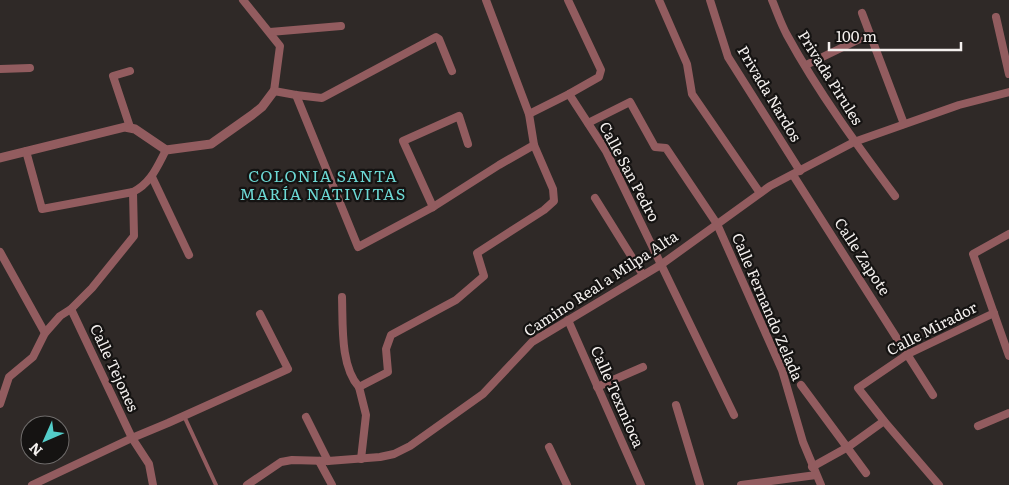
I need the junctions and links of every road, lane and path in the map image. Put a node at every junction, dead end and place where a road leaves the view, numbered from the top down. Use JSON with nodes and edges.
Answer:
{"nodes":[{"id":1,"x":243,"y":0,"type":"edge"},
{"id":2,"x":486,"y":0,"type":"edge"},
{"id":3,"x":568,"y":0,"type":"edge"},
{"id":4,"x":659,"y":0,"type":"edge"},
{"id":5,"x":710,"y":0,"type":"edge"},
{"id":6,"x":772,"y":0,"type":"edge"},
{"id":7,"x":862,"y":13,"type":"dead end"},
{"id":8,"x":996,"y":17,"type":"dead end"},
{"id":9,"x":341,"y":26,"type":"dead end"},
{"id":10,"x":270,"y":32,"type":"junction"},
{"id":11,"x":870,"y":34,"type":"junction"},
{"id":12,"x":806,"y":65,"type":"junction"},
{"id":13,"x":30,"y":68,"type":"dead end"},
{"id":14,"x":0,"y":69,"type":"edge"},
{"id":15,"x":130,"y":71,"type":"dead end"},
{"id":16,"x":452,"y":71,"type":"dead end"},
{"id":17,"x":1009,"y":74,"type":"edge"},
{"id":18,"x":274,"y":91,"type":"junction"},
{"id":19,"x":1009,"y":92,"type":"edge"},
{"id":20,"x":569,"y":94,"type":"junction"},
{"id":21,"x":296,"y":96,"type":"junction"},
{"id":22,"x":529,"y":114,"type":"junction"},
{"id":23,"x":588,"y":123,"type":"junction"},
{"id":24,"x":904,"y":124,"type":"junction"},
{"id":25,"x":130,"y":127,"type":"junction"},
{"id":26,"x":854,"y":142,"type":"junction"},
{"id":27,"x":468,"y":144,"type":"dead end"},
{"id":28,"x":534,"y":145,"type":"junction"},
{"id":29,"x":166,"y":150,"type":"junction"},
{"id":30,"x":26,"y":151,"type":"junction"},
{"id":31,"x":0,"y":158,"type":"edge"},
{"id":32,"x":796,"y":173,"type":"junction"},
{"id":33,"x":152,"y":177,"type":"junction"},
{"id":34,"x":133,"y":192,"type":"junction"},
{"id":35,"x":760,"y":194,"type":"junction"},
{"id":36,"x":895,"y":196,"type":"dead end"},
{"id":37,"x":595,"y":198,"type":"dead end"},
{"id":38,"x":433,"y":207,"type":"junction"},
{"id":39,"x":717,"y":224,"type":"junction"},
{"id":40,"x":1009,"y":234,"type":"edge"},
{"id":41,"x":0,"y":252,"type":"edge"},
{"id":42,"x":189,"y":255,"type":"dead end"},
{"id":43,"x":662,"y":264,"type":"junction"},
{"id":44,"x":644,"y":275,"type":"junction"},
{"id":45,"x":342,"y":297,"type":"dead end"},
{"id":46,"x":71,"y":309,"type":"junction"},
{"id":47,"x":994,"y":313,"type":"junction"},
{"id":48,"x":260,"y":314,"type":"dead end"},
{"id":49,"x":568,"y":320,"type":"junction"},
{"id":50,"x":45,"y":333,"type":"junction"},
{"id":51,"x":908,"y":354,"type":"junction"},
{"id":52,"x":1009,"y":356,"type":"edge"},
{"id":53,"x":643,"y":367,"type":"dead end"},
{"id":54,"x":801,"y":385,"type":"dead end"},
{"id":55,"x":360,"y":387,"type":"junction"},
{"id":56,"x":597,"y":387,"type":"junction"},
{"id":57,"x":933,"y":395,"type":"dead end"},
{"id":58,"x":1,"y":401,"type":"edge"},
{"id":59,"x":676,"y":405,"type":"dead end"},
{"id":60,"x":1009,"y":413,"type":"edge"},
{"id":61,"x":734,"y":415,"type":"dead end"},
{"id":62,"x":184,"y":416,"type":"junction"},
{"id":63,"x":306,"y":417,"type":"dead end"},
{"id":64,"x":884,"y":422,"type":"junction"},
{"id":65,"x":978,"y":426,"type":"dead end"},
{"id":66,"x":132,"y":438,"type":"junction"},
{"id":67,"x":549,"y":447,"type":"dead end"},
{"id":68,"x":848,"y":447,"type":"junction"},
{"id":69,"x":360,"y":459,"type":"junction"},
{"id":70,"x":319,"y":460,"type":"junction"},
{"id":71,"x":328,"y":461,"type":"junction"},
{"id":72,"x":812,"y":467,"type":"junction"},
{"id":73,"x":866,"y":472,"type":"dead end"},
{"id":74,"x":816,"y":475,"type":"junction"},
{"id":75,"x":32,"y":485,"type":"edge"},
{"id":76,"x":153,"y":485,"type":"edge"},
{"id":77,"x":216,"y":485,"type":"edge"},
{"id":78,"x":247,"y":485,"type":"edge"},
{"id":79,"x":332,"y":485,"type":"edge"},
{"id":80,"x":567,"y":485,"type":"edge"},
{"id":81,"x":640,"y":485,"type":"edge"},
{"id":82,"x":700,"y":485,"type":"edge"},
{"id":83,"x":741,"y":485,"type":"edge"},
{"id":84,"x":821,"y":485,"type":"edge"},
{"id":85,"x":939,"y":485,"type":"edge"}],
"edges":[{"from":1,"to":10,"type":"street"},
{"from":2,"to":22,"type":"street"},
{"from":3,"to":20,"type":"street"},
{"from":4,"to":35,"type":"street"},
{"from":5,"to":32,"type":"street","name":"Privada Nardos"},
{"from":6,"to":12,"type":"street","name":"Privada Pirules"},
{"from":7,"to":11,"type":"street"},
{"from":8,"to":17,"type":"street"},
{"from":9,"to":10,"type":"street"},
{"from":10,"to":18,"type":"street"},
{"from":11,"to":12,"type":"street"},
{"from":11,"to":24,"type":"street"},
{"from":12,"to":26,"type":"street","name":"Privada Pirules"},
{"from":13,"to":14,"type":"street"},
{"from":15,"to":25,"type":"street"},
{"from":16,"to":21,"type":"street"},
{"from":18,"to":21,"type":"street"},
{"from":18,"to":29,"type":"street"},
{"from":19,"to":24,"type":"street","name":"Camino Real a Milpa Alta"},
{"from":20,"to":22,"type":"street"},
{"from":20,"to":23,"type":"street","name":"Calle San Pedro"},
{"from":21,"to":38,"type":"street"},
{"from":22,"to":28,"type":"street"},
{"from":23,"to":39,"type":"street","name":"Calle Fernando Zelada"},
{"from":23,"to":43,"type":"street","name":"Calle San Pedro"},
{"from":24,"to":26,"type":"street","name":"Camino Real a Milpa Alta"},
{"from":25,"to":29,"type":"street"},
{"from":25,"to":30,"type":"street"},
{"from":26,"to":32,"type":"street","name":"Camino Real a Milpa Alta"},
{"from":26,"to":36,"type":"street","name":"Privada Pirules"},
{"from":27,"to":38,"type":"street"},
{"from":28,"to":38,"type":"street"},
{"from":28,"to":55,"type":"street"},
{"from":29,"to":33,"type":"street"},
{"from":30,"to":31,"type":"street"},
{"from":30,"to":34,"type":"street"},
{"from":32,"to":35,"type":"street","name":"Camino Real a Milpa Alta"},
{"from":32,"to":51,"type":"street","name":"Calle Zapote"},
{"from":33,"to":34,"type":"street"},
{"from":33,"to":42,"type":"street"},
{"from":34,"to":46,"type":"street"},
{"from":35,"to":39,"type":"street","name":"Camino Real a Milpa Alta"},
{"from":37,"to":44,"type":"street"},
{"from":39,"to":43,"type":"street","name":"Camino Real a Milpa Alta"},
{"from":39,"to":72,"type":"street","name":"Calle Fernando Zelada"},
{"from":40,"to":47,"type":"street"},
{"from":41,"to":50,"type":"street"},
{"from":43,"to":44,"type":"street","name":"Camino Real a Milpa Alta"},
{"from":43,"to":61,"type":"street","name":"Calle San Pedro"},
{"from":44,"to":49,"type":"street","name":"Camino Real a Milpa Alta"},
{"from":45,"to":55,"type":"street"},
{"from":46,"to":50,"type":"street"},
{"from":46,"to":66,"type":"street","name":"Calle Tejones"},
{"from":47,"to":51,"type":"street","name":"Calle Mirador"},
{"from":47,"to":52,"type":"street"},
{"from":48,"to":62,"type":"street"},
{"from":49,"to":56,"type":"street","name":"Calle Texmioca"},
{"from":49,"to":69,"type":"street","name":"Camino Real a Milpa Alta"},
{"from":50,"to":58,"type":"street"},
{"from":51,"to":57,"type":"street","name":"Calle Zapote"},
{"from":51,"to":64,"type":"street","name":"Calle Mirador"},
{"from":53,"to":56,"type":"street"},
{"from":54,"to":68,"type":"street"},
{"from":55,"to":69,"type":"street"},
{"from":56,"to":81,"type":"street","name":"Calle Texmioca"},
{"from":59,"to":82,"type":"street"},
{"from":60,"to":65,"type":"street"},
{"from":62,"to":66,"type":"street"},
{"from":62,"to":77,"type":"lane"},
{"from":63,"to":71,"type":"street"},
{"from":64,"to":68,"type":"street"},
{"from":64,"to":85,"type":"street"},
{"from":66,"to":75,"type":"street"},
{"from":66,"to":76,"type":"street","name":"Calle Tejones"},
{"from":67,"to":80,"type":"street"},
{"from":68,"to":72,"type":"street"},
{"from":68,"to":73,"type":"street"},
{"from":69,"to":71,"type":"street","name":"Camino Real a Milpa Alta"},
{"from":70,"to":71,"type":"street","name":"Camino Real a Milpa Alta"},
{"from":70,"to":78,"type":"street","name":"Camino Real a Milpa Alta"},
{"from":70,"to":79,"type":"street"},
{"from":72,"to":74,"type":"street","name":"Calle Fernando Zelada"},
{"from":74,"to":83,"type":"street"},
{"from":74,"to":84,"type":"street","name":"Calle Fernando Zelada"}]}
